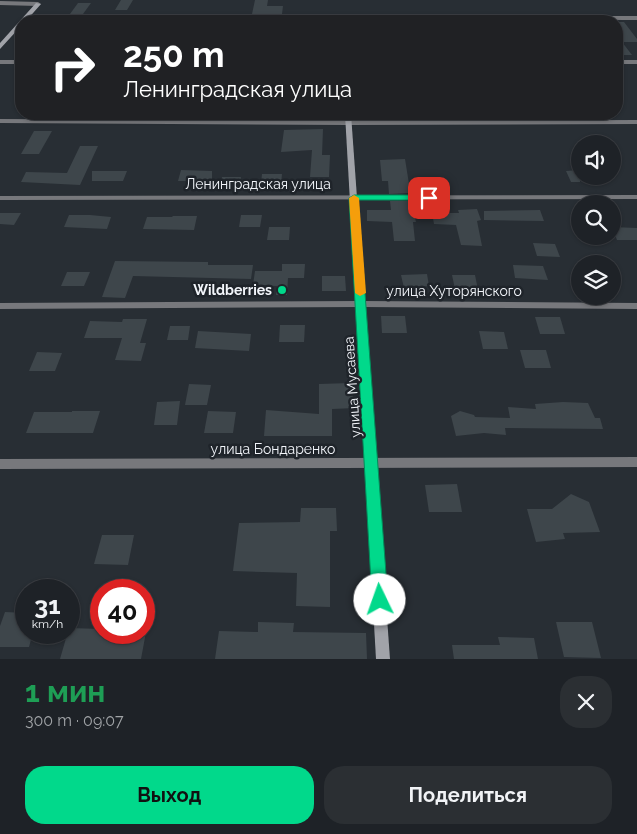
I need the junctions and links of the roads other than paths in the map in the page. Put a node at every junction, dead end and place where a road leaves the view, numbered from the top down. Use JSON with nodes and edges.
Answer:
{"nodes":[{"id":1,"x":0,"y":3,"type":"edge"},
{"id":2,"x":28,"y":15,"type":"edge"},
{"id":3,"x":623,"y":18,"type":"edge"},
{"id":4,"x":637,"y":18,"type":"edge"},
{"id":5,"x":15,"y":30,"type":"edge"},
{"id":6,"x":0,"y":48,"type":"edge"},
{"id":7,"x":0,"y":62,"type":"edge"},
{"id":8,"x":15,"y":62,"type":"edge"},
{"id":9,"x":623,"y":62,"type":"edge"},
{"id":10,"x":637,"y":62,"type":"edge"},
{"id":11,"x":116,"y":120,"type":"edge"},
{"id":12,"x":348,"y":120,"type":"edge"},
{"id":13,"x":492,"y":120,"type":"edge"},
{"id":14,"x":0,"y":121,"type":"edge"},
{"id":15,"x":637,"y":122,"type":"edge"},
{"id":16,"x":637,"y":197,"type":"edge"},
{"id":17,"x":0,"y":198,"type":"edge"},
{"id":18,"x":354,"y":198,"type":"junction"},
{"id":19,"x":361,"y":304,"type":"junction"},
{"id":20,"x":0,"y":306,"type":"edge"},
{"id":21,"x":637,"y":306,"type":"edge"},
{"id":22,"x":637,"y":462,"type":"edge"},
{"id":23,"x":0,"y":464,"type":"edge"},
{"id":24,"x":372,"y":464,"type":"junction"},
{"id":25,"x":383,"y":659,"type":"edge"}],
"edges":[{"from":1,"to":2,"type":"street"},
{"from":3,"to":4,"type":"street"},
{"from":5,"to":6,"type":"street"},
{"from":7,"to":8,"type":"street"},
{"from":9,"to":10,"type":"street"},
{"from":11,"to":14,"type":"street"},
{"from":12,"to":18,"type":"street","name":"улица Мусаева"},
{"from":13,"to":15,"type":"street"},
{"from":16,"to":18,"type":"street","name":"Ленинградская улица"},
{"from":17,"to":18,"type":"street","name":"Ленинградская улица"},
{"from":18,"to":19,"type":"street","name":"улица Мусаева"},
{"from":19,"to":20,"type":"street","name":"улица Хуторянского"},
{"from":19,"to":21,"type":"street","name":"улица Хуторянского"},
{"from":19,"to":24,"type":"street","name":"улица Мусаева"},
{"from":22,"to":24,"type":"street","name":"улица Бондаренко"},
{"from":23,"to":24,"type":"street","name":"улица Бондаренко"},
{"from":24,"to":25,"type":"street","name":"улица Мусаева"}]}
